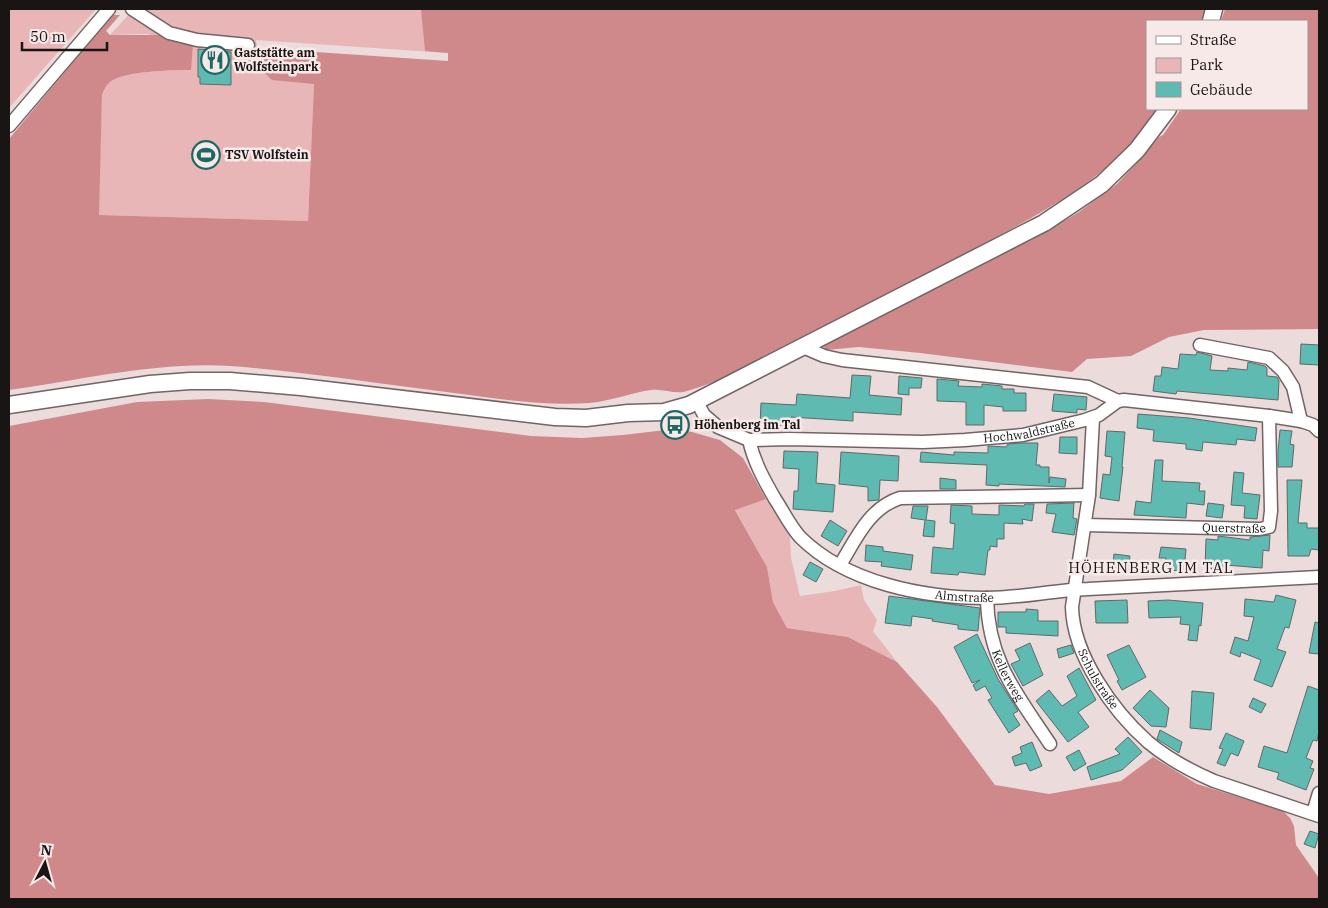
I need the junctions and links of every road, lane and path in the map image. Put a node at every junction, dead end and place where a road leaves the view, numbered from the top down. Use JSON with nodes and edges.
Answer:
{"nodes":[{"id":1,"x":110,"y":9,"type":"edge"},
{"id":2,"x":132,"y":9,"type":"edge"},
{"id":3,"x":248,"y":44,"type":"dead end"},
{"id":4,"x":1167,"y":110,"type":"edge"},
{"id":5,"x":9,"y":126,"type":"edge"},
{"id":6,"x":1200,"y":346,"type":"dead end"},
{"id":7,"x":803,"y":347,"type":"junction"},
{"id":8,"x":696,"y":400,"type":"junction"},
{"id":9,"x":1118,"y":401,"type":"junction"},
{"id":10,"x":9,"y":406,"type":"edge"},
{"id":11,"x":1269,"y":416,"type":"junction"},
{"id":12,"x":1093,"y":418,"type":"junction"},
{"id":13,"x":1301,"y":421,"type":"junction"},
{"id":14,"x":1319,"y":431,"type":"edge"},
{"id":15,"x":749,"y":440,"type":"junction"},
{"id":16,"x":1089,"y":495,"type":"junction"},
{"id":17,"x":1085,"y":525,"type":"junction"},
{"id":18,"x":840,"y":565,"type":"junction"},
{"id":19,"x":1319,"y":577,"type":"edge"},
{"id":20,"x":1074,"y":590,"type":"junction"},
{"id":21,"x":987,"y":598,"type":"junction"},
{"id":22,"x":1050,"y":744,"type":"dead end"},
{"id":23,"x":1319,"y":794,"type":"edge"},
{"id":24,"x":1316,"y":815,"type":"edge"}],
"edges":[{"from":1,"to":5,"type":"street"},
{"from":2,"to":3,"type":"street"},
{"from":4,"to":7,"type":"main road"},
{"from":6,"to":13,"type":"street"},
{"from":7,"to":8,"type":"main road"},
{"from":7,"to":9,"type":"street"},
{"from":8,"to":10,"type":"main road"},
{"from":8,"to":15,"type":"street"},
{"from":9,"to":11,"type":"street"},
{"from":9,"to":12,"type":"street","name":"Hochwaldstraße"},
{"from":11,"to":13,"type":"street"},
{"from":11,"to":17,"type":"street","name":"Querstraße"},
{"from":12,"to":15,"type":"street","name":"Hochwaldstraße"},
{"from":12,"to":16,"type":"street","name":"Schulstraße"},
{"from":13,"to":14,"type":"street"},
{"from":15,"to":18,"type":"street","name":"Almstraße"},
{"from":16,"to":17,"type":"street","name":"Schulstraße"},
{"from":16,"to":18,"type":"street"},
{"from":17,"to":20,"type":"street","name":"Schulstraße"},
{"from":18,"to":21,"type":"street","name":"Almstraße"},
{"from":19,"to":20,"type":"street","name":"Almstraße"},
{"from":20,"to":21,"type":"street","name":"Almstraße"},
{"from":20,"to":24,"type":"street","name":"Schulstraße"},
{"from":21,"to":22,"type":"street","name":"Kellerweg"},
{"from":23,"to":24,"type":"street"}]}
